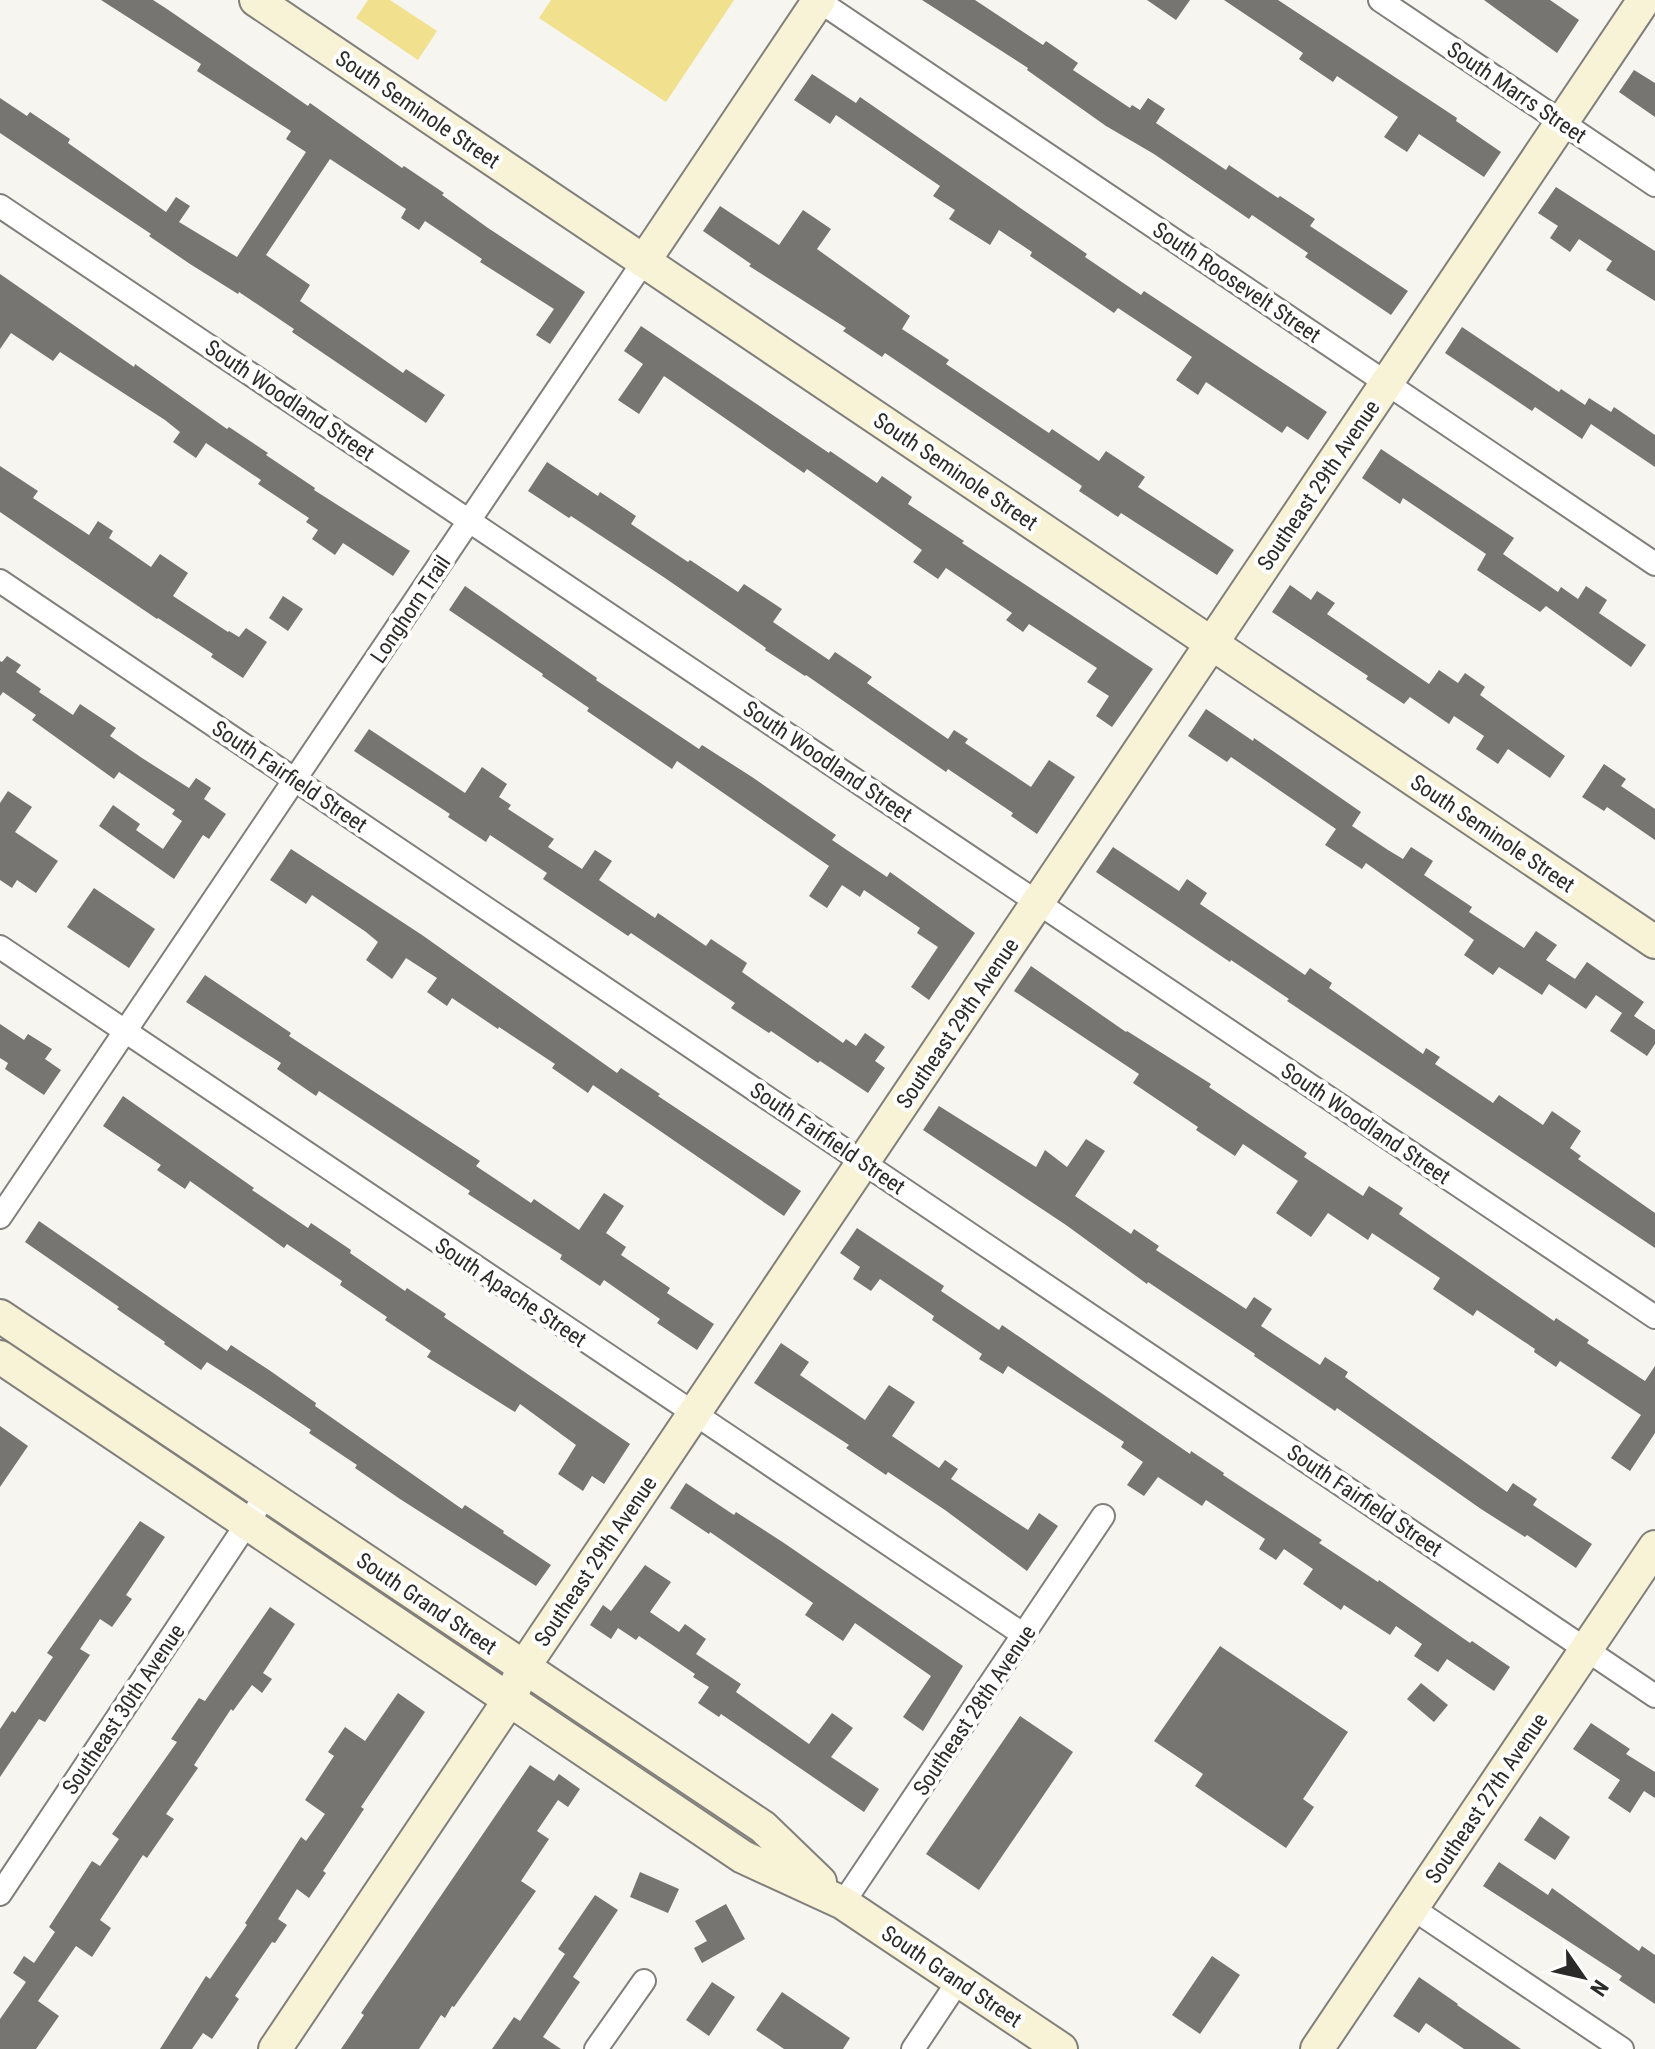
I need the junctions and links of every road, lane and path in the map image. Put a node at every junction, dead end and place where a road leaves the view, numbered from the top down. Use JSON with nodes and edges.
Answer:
{"nodes":[{"id":1,"x":256,"y":0,"type":"edge"},
{"id":2,"x":819,"y":0,"type":"edge"},
{"id":3,"x":1380,"y":0,"type":"edge"},
{"id":4,"x":1644,"y":0,"type":"edge"},
{"id":5,"x":1562,"y":122,"type":"junction"},
{"id":6,"x":1655,"y":185,"type":"edge"},
{"id":7,"x":0,"y":206,"type":"edge"},
{"id":8,"x":644,"y":261,"type":"junction"},
{"id":9,"x":1387,"y":383,"type":"junction"},
{"id":10,"x":470,"y":520,"type":"junction"},
{"id":11,"x":1655,"y":564,"type":"edge"},
{"id":12,"x":0,"y":581,"type":"edge"},
{"id":13,"x":1212,"y":643,"type":"junction"},
{"id":14,"x":295,"y":779,"type":"junction"},
{"id":15,"x":1038,"y":902,"type":"junction"},
{"id":16,"x":1655,"y":942,"type":"edge"},
{"id":17,"x":0,"y":947,"type":"edge"},
{"id":18,"x":125,"y":1032,"type":"junction"},
{"id":19,"x":863,"y":1162,"type":"junction"},
{"id":20,"x":0,"y":1217,"type":"edge"},
{"id":21,"x":1655,"y":1317,"type":"edge"},
{"id":22,"x":2,"y":1323,"type":"edge"},
{"id":23,"x":0,"y":1357,"type":"edge"},
{"id":24,"x":693,"y":1415,"type":"junction"},
{"id":25,"x":266,"y":1495,"type":"junction"},
{"id":26,"x":1103,"y":1516,"type":"dead end"},
{"id":27,"x":247,"y":1524,"type":"junction"},
{"id":28,"x":1655,"y":1547,"type":"edge"},
{"id":29,"x":1024,"y":1635,"type":"junction"},
{"id":30,"x":1587,"y":1649,"type":"junction"},
{"id":31,"x":523,"y":1668,"type":"junction"},
{"id":32,"x":1655,"y":1696,"type":"edge"},
{"id":33,"x":510,"y":1699,"type":"junction"},
{"id":34,"x":0,"y":1894,"type":"edge"},
{"id":35,"x":843,"y":1903,"type":"junction"},
{"id":36,"x":1412,"y":1908,"type":"junction"},
{"id":37,"x":959,"y":1980,"type":"junction"},
{"id":38,"x":644,"y":1981,"type":"dead end"},
{"id":39,"x":275,"y":2049,"type":"edge"},
{"id":40,"x":596,"y":2049,"type":"edge"},
{"id":41,"x":913,"y":2049,"type":"edge"},
{"id":42,"x":1061,"y":2049,"type":"edge"},
{"id":43,"x":1317,"y":2049,"type":"edge"},
{"id":44,"x":1622,"y":2049,"type":"edge"}],
"edges":[{"from":1,"to":8,"type":"street","name":"South Seminole Street"},
{"from":2,"to":8,"type":"street","name":"Longhorn Trail"},
{"from":2,"to":9,"type":"street","name":"South Roosevelt Street"},
{"from":3,"to":5,"type":"street","name":"South Marrs Street"},
{"from":4,"to":5,"type":"street","name":"Southeast 29th Avenue"},
{"from":5,"to":6,"type":"street","name":"South Marrs Street"},
{"from":5,"to":9,"type":"street","name":"Southeast 29th Avenue"},
{"from":7,"to":10,"type":"street","name":"South Woodland Street"},
{"from":8,"to":10,"type":"street","name":"Longhorn Trail"},
{"from":8,"to":13,"type":"street","name":"South Seminole Street"},
{"from":9,"to":11,"type":"street","name":"South Roosevelt Street"},
{"from":9,"to":13,"type":"street","name":"Southeast 29th Avenue"},
{"from":10,"to":14,"type":"street","name":"Longhorn Trail"},
{"from":10,"to":15,"type":"street","name":"South Woodland Street"},
{"from":12,"to":14,"type":"street","name":"South Fairfield Street"},
{"from":13,"to":15,"type":"street","name":"Southeast 29th Avenue"},
{"from":13,"to":16,"type":"street","name":"South Seminole Street"},
{"from":14,"to":18,"type":"street","name":"Longhorn Trail"},
{"from":14,"to":19,"type":"street","name":"South Fairfield Street"},
{"from":15,"to":19,"type":"street","name":"Southeast 29th Avenue"},
{"from":15,"to":21,"type":"street","name":"South Woodland Street"},
{"from":17,"to":18,"type":"street","name":"South Apache Street"},
{"from":18,"to":20,"type":"street","name":"Longhorn Trail"},
{"from":18,"to":24,"type":"street","name":"South Apache Street"},
{"from":19,"to":24,"type":"street","name":"Southeast 29th Avenue"},
{"from":19,"to":30,"type":"street","name":"South Fairfield Street"},
{"from":22,"to":25,"type":"street","name":"South Grand Street"},
{"from":23,"to":27,"type":"street","name":"South Grand Street"},
{"from":24,"to":29,"type":"street","name":"South Apache Street"},
{"from":24,"to":31,"type":"street","name":"Southeast 29th Avenue"},
{"from":25,"to":27,"type":"street","name":"Southeast 30th Avenue"},
{"from":25,"to":31,"type":"street","name":"South Grand Street"},
{"from":26,"to":29,"type":"street","name":"Southeast 28th Avenue"},
{"from":27,"to":33,"type":"street","name":"South Grand Street"},
{"from":27,"to":34,"type":"street","name":"Southeast 30th Avenue"},
{"from":28,"to":30,"type":"street","name":"Southeast 27th Avenue"},
{"from":29,"to":35,"type":"street","name":"Southeast 28th Avenue"},
{"from":30,"to":32,"type":"street","name":"South Fairfield Street"},
{"from":30,"to":36,"type":"street","name":"Southeast 27th Avenue"},
{"from":31,"to":33,"type":"street","name":"Southeast 29th Avenue"},
{"from":31,"to":35,"type":"street","name":"South Grand Street"},
{"from":33,"to":35,"type":"street","name":"South Grand Street"},
{"from":33,"to":39,"type":"street","name":"Southeast 29th Avenue"},
{"from":35,"to":37,"type":"street","name":"South Grand Street"},
{"from":36,"to":43,"type":"street","name":"Southeast 27th Avenue"},
{"from":36,"to":44,"type":"street"},
{"from":37,"to":41,"type":"street"},
{"from":37,"to":42,"type":"street","name":"South Grand Street"},
{"from":38,"to":40,"type":"street"}]}
